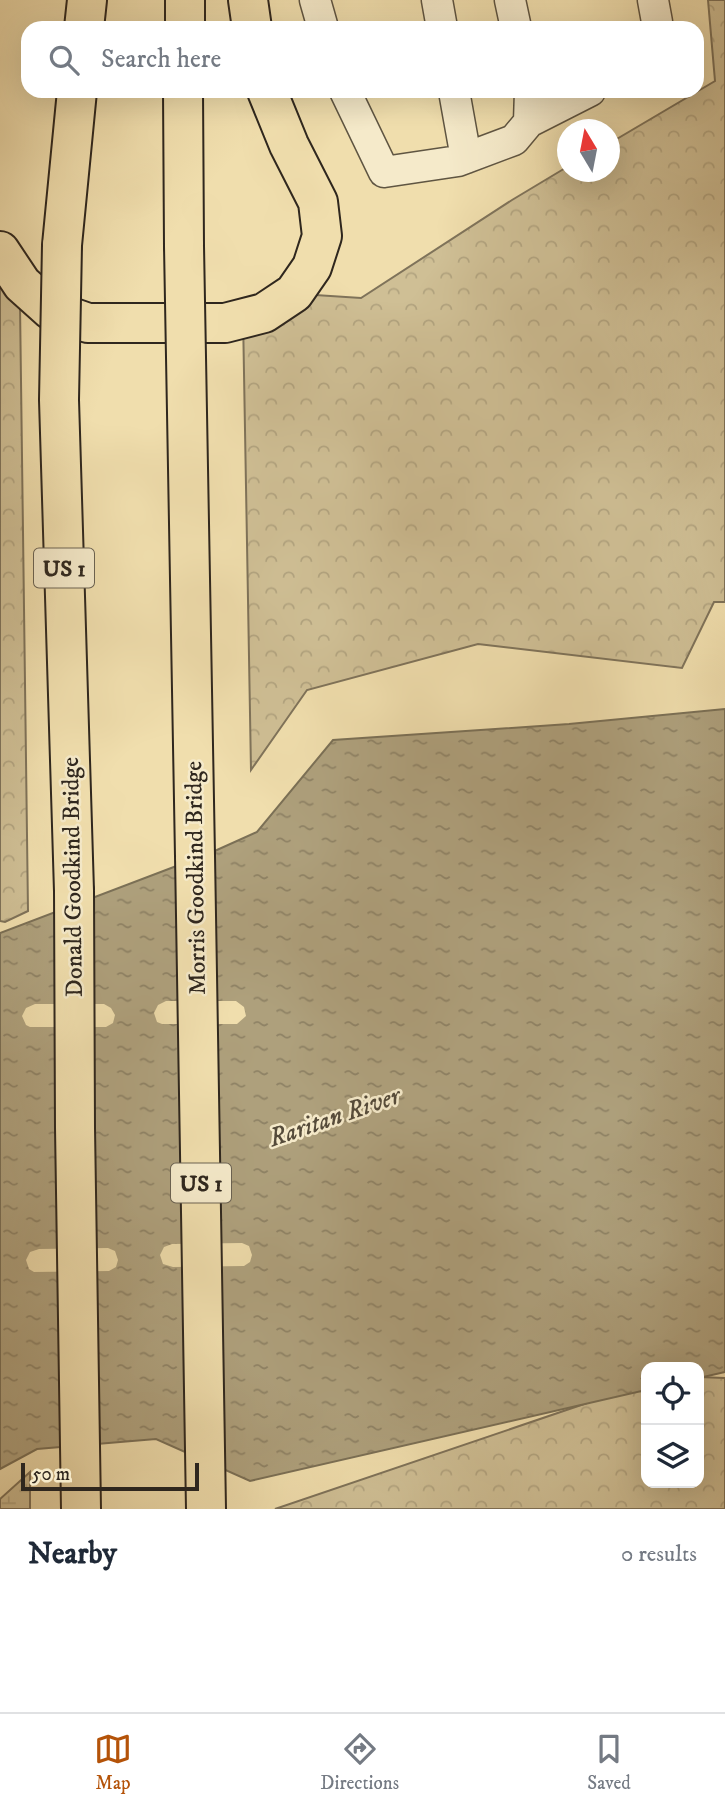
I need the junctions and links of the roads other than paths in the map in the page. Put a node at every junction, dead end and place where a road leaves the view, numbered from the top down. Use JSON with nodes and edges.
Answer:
{"nodes":[{"id":1,"x":87,"y":0,"type":"edge"},
{"id":2,"x":185,"y":0,"type":"edge"},
{"id":3,"x":248,"y":0,"type":"edge"},
{"id":4,"x":315,"y":0,"type":"edge"},
{"id":5,"x":437,"y":0,"type":"edge"},
{"id":6,"x":510,"y":0,"type":"edge"},
{"id":7,"x":653,"y":0,"type":"edge"},
{"id":8,"x":85,"y":21,"type":"edge"},
{"id":9,"x":185,"y":21,"type":"edge"},
{"id":10,"x":251,"y":21,"type":"edge"},
{"id":11,"x":321,"y":21,"type":"edge"},
{"id":12,"x":441,"y":21,"type":"edge"},
{"id":13,"x":514,"y":21,"type":"edge"},
{"id":14,"x":657,"y":21,"type":"edge"},
{"id":15,"x":76,"y":98,"type":"edge"},
{"id":16,"x":183,"y":98,"type":"edge"},
{"id":17,"x":270,"y":98,"type":"edge"},
{"id":18,"x":348,"y":98,"type":"edge"},
{"id":19,"x":455,"y":98,"type":"edge"},
{"id":20,"x":530,"y":98,"type":"edge"},
{"id":21,"x":576,"y":98,"type":"edge"},
{"id":22,"x":529,"y":122,"type":"junction"},
{"id":23,"x":466,"y":158,"type":"junction"},
{"id":24,"x":0,"y":251,"type":"edge"},
{"id":25,"x":81,"y":1509,"type":"edge"},
{"id":26,"x":206,"y":1509,"type":"edge"}],
"edges":[{"from":1,"to":8,"type":"highway"},
{"from":2,"to":9,"type":"highway"},
{"from":3,"to":10,"type":"highway"},
{"from":4,"to":11,"type":"lane"},
{"from":5,"to":12,"type":"lane"},
{"from":6,"to":13,"type":"lane"},
{"from":7,"to":14,"type":"lane"},
{"from":15,"to":25,"type":"highway","name":"Donald Goodkind Bridge","number":"US 1","bridge":true},
{"from":16,"to":26,"type":"highway","name":"Morris Goodkind Bridge","number":"US 1","bridge":true},
{"from":17,"to":24,"type":"highway"},
{"from":18,"to":23,"type":"lane"},
{"from":19,"to":23,"type":"lane"},
{"from":20,"to":22,"type":"lane"},
{"from":21,"to":22,"type":"lane"},
{"from":22,"to":23,"type":"lane"}]}
